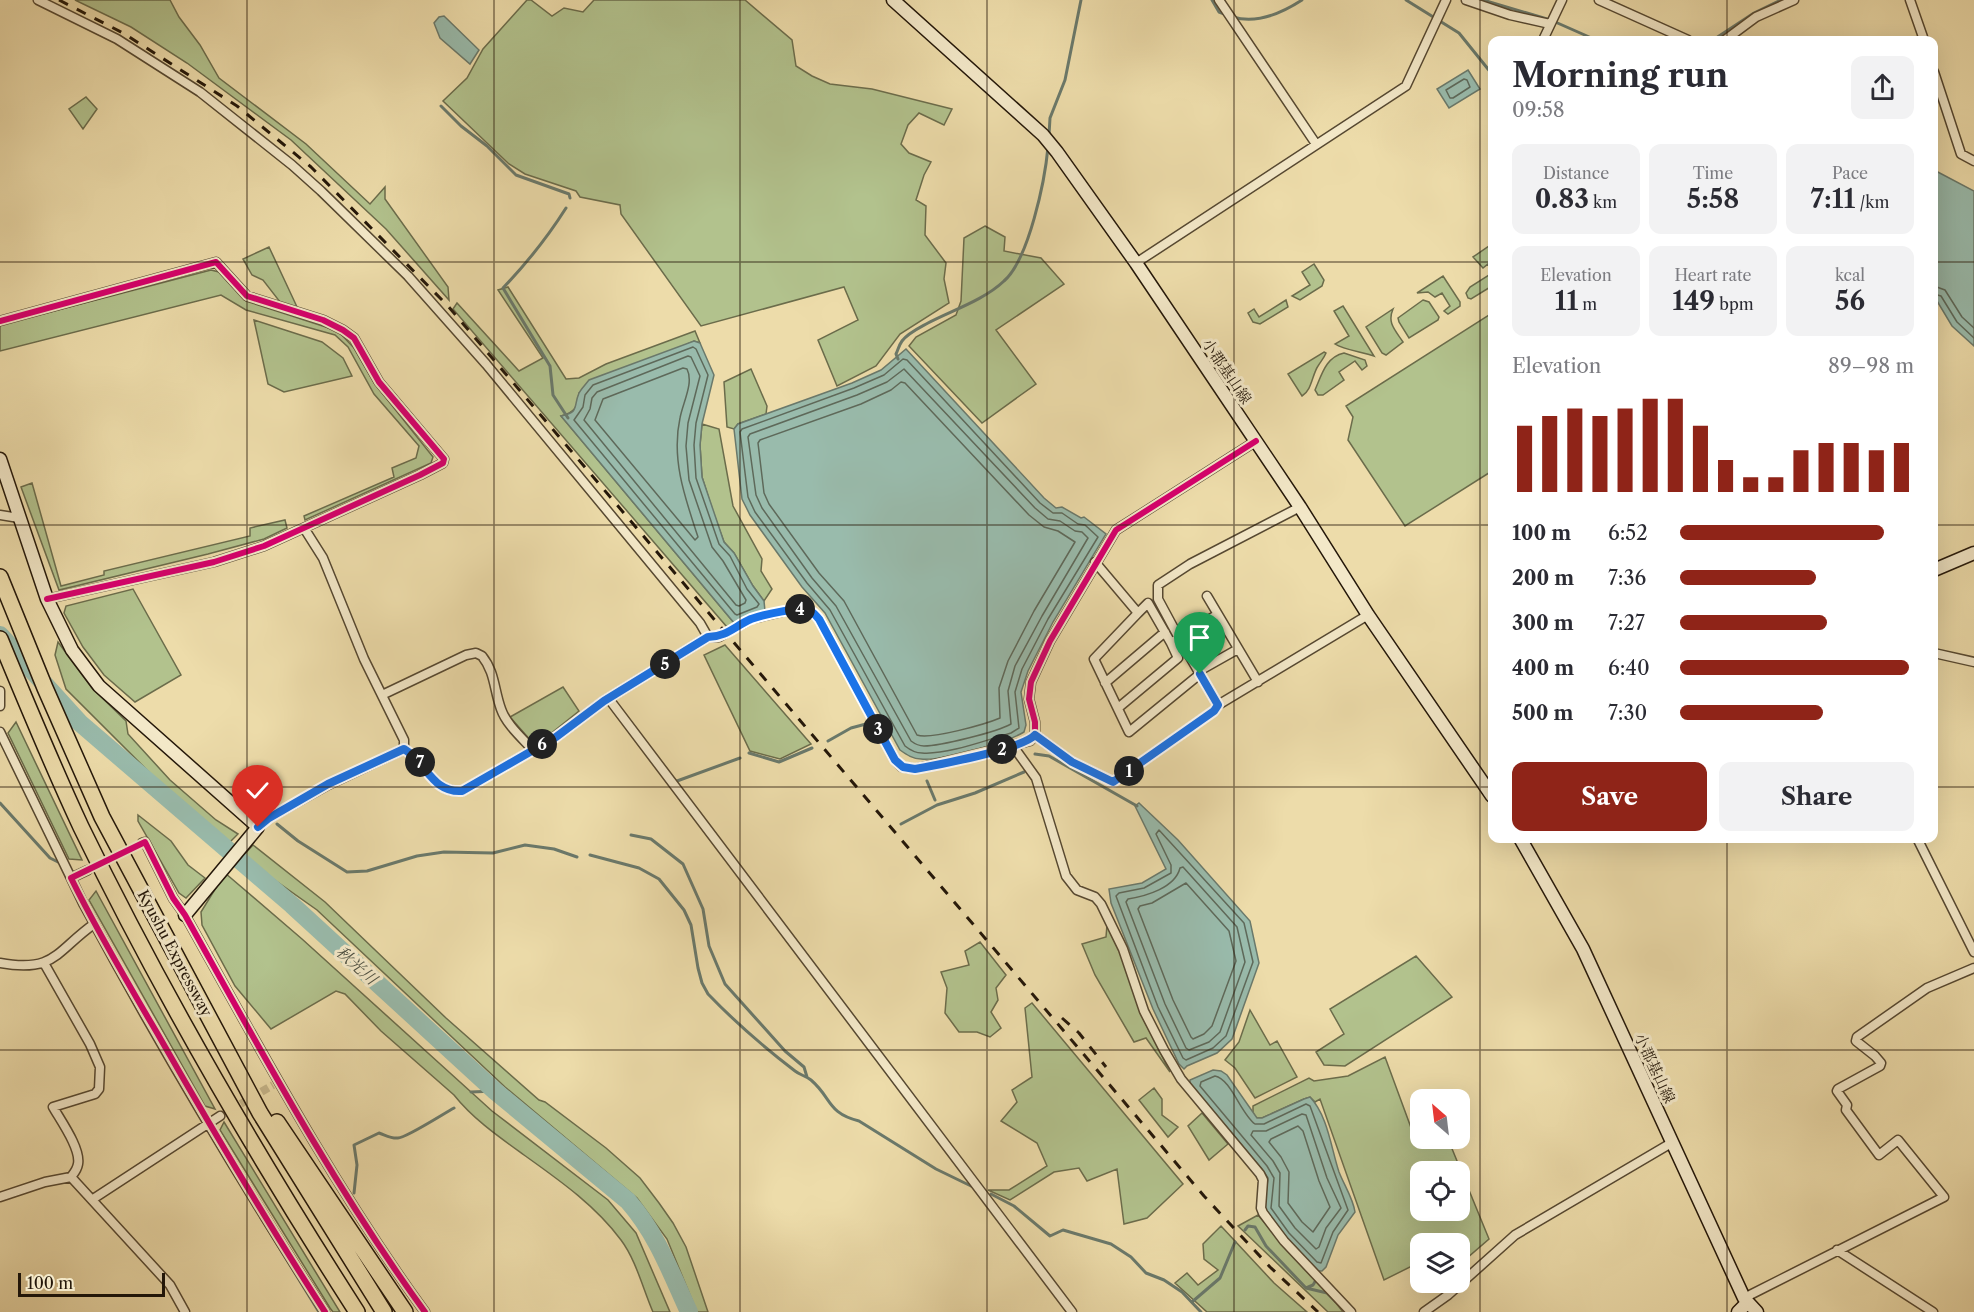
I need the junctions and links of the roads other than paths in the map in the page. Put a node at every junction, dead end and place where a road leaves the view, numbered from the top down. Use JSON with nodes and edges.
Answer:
{"nodes":[{"id":1,"x":38,"y":0,"type":"edge"},
{"id":2,"x":892,"y":0,"type":"edge"},
{"id":3,"x":1220,"y":0,"type":"edge"},
{"id":4,"x":1446,"y":0,"type":"edge"},
{"id":5,"x":1466,"y":0,"type":"edge"},
{"id":6,"x":1562,"y":0,"type":"edge"},
{"id":7,"x":1599,"y":0,"type":"edge"},
{"id":8,"x":1793,"y":0,"type":"edge"},
{"id":9,"x":1910,"y":0,"type":"edge"},
{"id":10,"x":1551,"y":24,"type":"junction"},
{"id":11,"x":1545,"y":36,"type":"edge"},
{"id":12,"x":1679,"y":36,"type":"edge"},
{"id":13,"x":1730,"y":36,"type":"edge"},
{"id":14,"x":1923,"y":36,"type":"edge"},
{"id":15,"x":1938,"y":84,"type":"edge"},
{"id":16,"x":1316,"y":144,"type":"junction"},
{"id":17,"x":1974,"y":161,"type":"edge"},
{"id":18,"x":1136,"y":263,"type":"junction"},
{"id":19,"x":0,"y":321,"type":"edge"},
{"id":20,"x":1256,"y":441,"type":"junction"},
{"id":21,"x":0,"y":459,"type":"edge"},
{"id":22,"x":1300,"y":507,"type":"junction"},
{"id":23,"x":0,"y":515,"type":"edge"},
{"id":24,"x":19,"y":518,"type":"junction"},
{"id":25,"x":304,"y":528,"type":"junction"},
{"id":26,"x":1974,"y":553,"type":"edge"},
{"id":27,"x":1095,"y":562,"type":"junction"},
{"id":28,"x":1938,"y":568,"type":"edge"},
{"id":29,"x":2,"y":584,"type":"edge"},
{"id":30,"x":1207,"y":597,"type":"dead end"},
{"id":31,"x":47,"y":599,"type":"junction"},
{"id":32,"x":1138,"y":613,"type":"junction"},
{"id":33,"x":1217,"y":615,"type":"junction"},
{"id":34,"x":1368,"y":615,"type":"junction"},
{"id":35,"x":1165,"y":632,"type":"junction"},
{"id":36,"x":708,"y":637,"type":"junction"},
{"id":37,"x":1179,"y":637,"type":"junction"},
{"id":38,"x":0,"y":639,"type":"edge"},
{"id":39,"x":1171,"y":643,"type":"junction"},
{"id":40,"x":1238,"y":649,"type":"junction"},
{"id":41,"x":1938,"y":653,"type":"edge"},
{"id":42,"x":1974,"y":662,"type":"edge"},
{"id":43,"x":1199,"y":673,"type":"junction"},
{"id":44,"x":1258,"y":682,"type":"junction"},
{"id":45,"x":1105,"y":683,"type":"junction"},
{"id":46,"x":0,"y":691,"type":"edge"},
{"id":47,"x":382,"y":695,"type":"junction"},
{"id":48,"x":609,"y":699,"type":"junction"},
{"id":49,"x":1218,"y":705,"type":"junction"},
{"id":50,"x":0,"y":706,"type":"edge"},
{"id":51,"x":1118,"y":708,"type":"junction"},
{"id":52,"x":0,"y":732,"type":"edge"},
{"id":53,"x":1035,"y":735,"type":"junction"},
{"id":54,"x":1013,"y":746,"type":"junction"},
{"id":55,"x":404,"y":749,"type":"junction"},
{"id":56,"x":533,"y":750,"type":"junction"},
{"id":57,"x":1488,"y":790,"type":"edge"},
{"id":58,"x":258,"y":827,"type":"junction"},
{"id":59,"x":142,"y":843,"type":"dead end"},
{"id":60,"x":1523,"y":843,"type":"edge"},
{"id":61,"x":1920,"y":843,"type":"edge"},
{"id":62,"x":88,"y":870,"type":"tunnel mouth"},
{"id":63,"x":71,"y":878,"type":"junction"},
{"id":64,"x":185,"y":915,"type":"junction"},
{"id":65,"x":94,"y":924,"type":"junction"},
{"id":66,"x":1974,"y":952,"type":"edge"},
{"id":67,"x":0,"y":963,"type":"edge"},
{"id":68,"x":44,"y":963,"type":"junction"},
{"id":69,"x":1974,"y":968,"type":"edge"},
{"id":70,"x":211,"y":1021,"type":"junction"},
{"id":71,"x":220,"y":1116,"type":"tunnel mouth"},
{"id":72,"x":208,"y":1123,"type":"junction"},
{"id":73,"x":1673,"y":1142,"type":"junction"},
{"id":74,"x":71,"y":1177,"type":"junction"},
{"id":75,"x":0,"y":1197,"type":"edge"},
{"id":76,"x":93,"y":1199,"type":"junction"},
{"id":77,"x":1837,"y":1250,"type":"junction"},
{"id":78,"x":1746,"y":1307,"type":"edge"},
{"id":79,"x":185,"y":1312,"type":"edge"},
{"id":80,"x":325,"y":1312,"type":"edge"},
{"id":81,"x":357,"y":1312,"type":"edge"},
{"id":82,"x":384,"y":1312,"type":"edge"},
{"id":83,"x":405,"y":1312,"type":"edge"},
{"id":84,"x":425,"y":1312,"type":"edge"},
{"id":85,"x":1072,"y":1312,"type":"edge"},
{"id":86,"x":1351,"y":1312,"type":"edge"},
{"id":87,"x":1424,"y":1312,"type":"edge"},
{"id":88,"x":1932,"y":1312,"type":"edge"}],
"edges":[{"from":1,"to":36,"type":"street"},
{"from":2,"to":18,"type":"main road","name":"小郡基山線"},
{"from":3,"to":16,"type":"street"},
{"from":4,"to":16,"type":"street"},
{"from":5,"to":10,"type":"street"},
{"from":6,"to":10,"type":"street"},
{"from":7,"to":12,"type":"street"},
{"from":8,"to":13,"type":"street"},
{"from":9,"to":14,"type":"street"},
{"from":10,"to":11,"type":"street"},
{"from":15,"to":17,"type":"street"},
{"from":16,"to":18,"type":"street"},
{"from":18,"to":20,"type":"main road","name":"小郡基山線"},
{"from":19,"to":25,"type":"street"},
{"from":20,"to":22,"type":"main road","name":"小郡基山線"},
{"from":20,"to":27,"type":"street"},
{"from":21,"to":24,"type":"main road"},
{"from":22,"to":34,"type":"main road","name":"小郡基山線"},
{"from":22,"to":37,"type":"street"},
{"from":23,"to":24,"type":"street"},
{"from":24,"to":31,"type":"main road"},
{"from":25,"to":31,"type":"street"},
{"from":25,"to":47,"type":"street"},
{"from":26,"to":28,"type":"main road"},
{"from":27,"to":32,"type":"street"},
{"from":27,"to":53,"type":"street"},
{"from":29,"to":70,"type":"highway","name":"Kyushu Expressway"},
{"from":30,"to":33,"type":"street"},
{"from":31,"to":58,"type":"main road"},
{"from":32,"to":35,"type":"street"},
{"from":32,"to":45,"type":"street"},
{"from":33,"to":37,"type":"street"},
{"from":33,"to":40,"type":"street"},
{"from":34,"to":44,"type":"street"},
{"from":34,"to":57,"type":"main road","name":"小郡基山線"},
{"from":35,"to":39,"type":"street"},
{"from":35,"to":45,"type":"street"},
{"from":36,"to":48,"type":"street"},
{"from":36,"to":54,"type":"street"},
{"from":37,"to":39,"type":"street"},
{"from":37,"to":43,"type":"street"},
{"from":38,"to":81,"type":"highway","name":"Kyushu Expressway"},
{"from":39,"to":51,"type":"street"},
{"from":40,"to":43,"type":"street"},
{"from":40,"to":44,"type":"street"},
{"from":41,"to":42,"type":"street"},
{"from":43,"to":49,"type":"street"},
{"from":43,"to":51,"type":"street"},
{"from":44,"to":49,"type":"street"},
{"from":45,"to":51,"type":"street"},
{"from":46,"to":50,"type":"street"},
{"from":47,"to":55,"type":"street"},
{"from":47,"to":56,"type":"street"},
{"from":48,"to":56,"type":"street"},
{"from":48,"to":85,"type":"street"},
{"from":49,"to":53,"type":"street"},
{"from":52,"to":63,"type":"street"},
{"from":53,"to":54,"type":"street"},
{"from":54,"to":86,"type":"street"},
{"from":55,"to":56,"type":"street"},
{"from":55,"to":58,"type":"street"},
{"from":58,"to":64,"type":"main road"},
{"from":59,"to":64,"type":"street"},
{"from":60,"to":73,"type":"main road","name":"小郡基山線"},
{"from":61,"to":66,"type":"street"},
{"from":62,"to":63,"type":"street"},
{"from":63,"to":65,"type":"street"},
{"from":64,"to":84,"type":"street"},
{"from":65,"to":68,"type":"street"},
{"from":65,"to":72,"type":"street"},
{"from":67,"to":68,"type":"street"},
{"from":68,"to":74,"type":"street"},
{"from":69,"to":77,"type":"street"},
{"from":70,"to":82,"type":"highway","name":"Kyushu Expressway"},
{"from":70,"to":83,"type":"highway"},
{"from":71,"to":72,"type":"street"},
{"from":72,"to":76,"type":"street"},
{"from":72,"to":80,"type":"street"},
{"from":73,"to":78,"type":"main road","name":"小郡基山線"},
{"from":73,"to":87,"type":"street"},
{"from":74,"to":75,"type":"street"},
{"from":74,"to":76,"type":"street"},
{"from":76,"to":79,"type":"street"},
{"from":77,"to":78,"type":"street"},
{"from":77,"to":88,"type":"street"}]}
